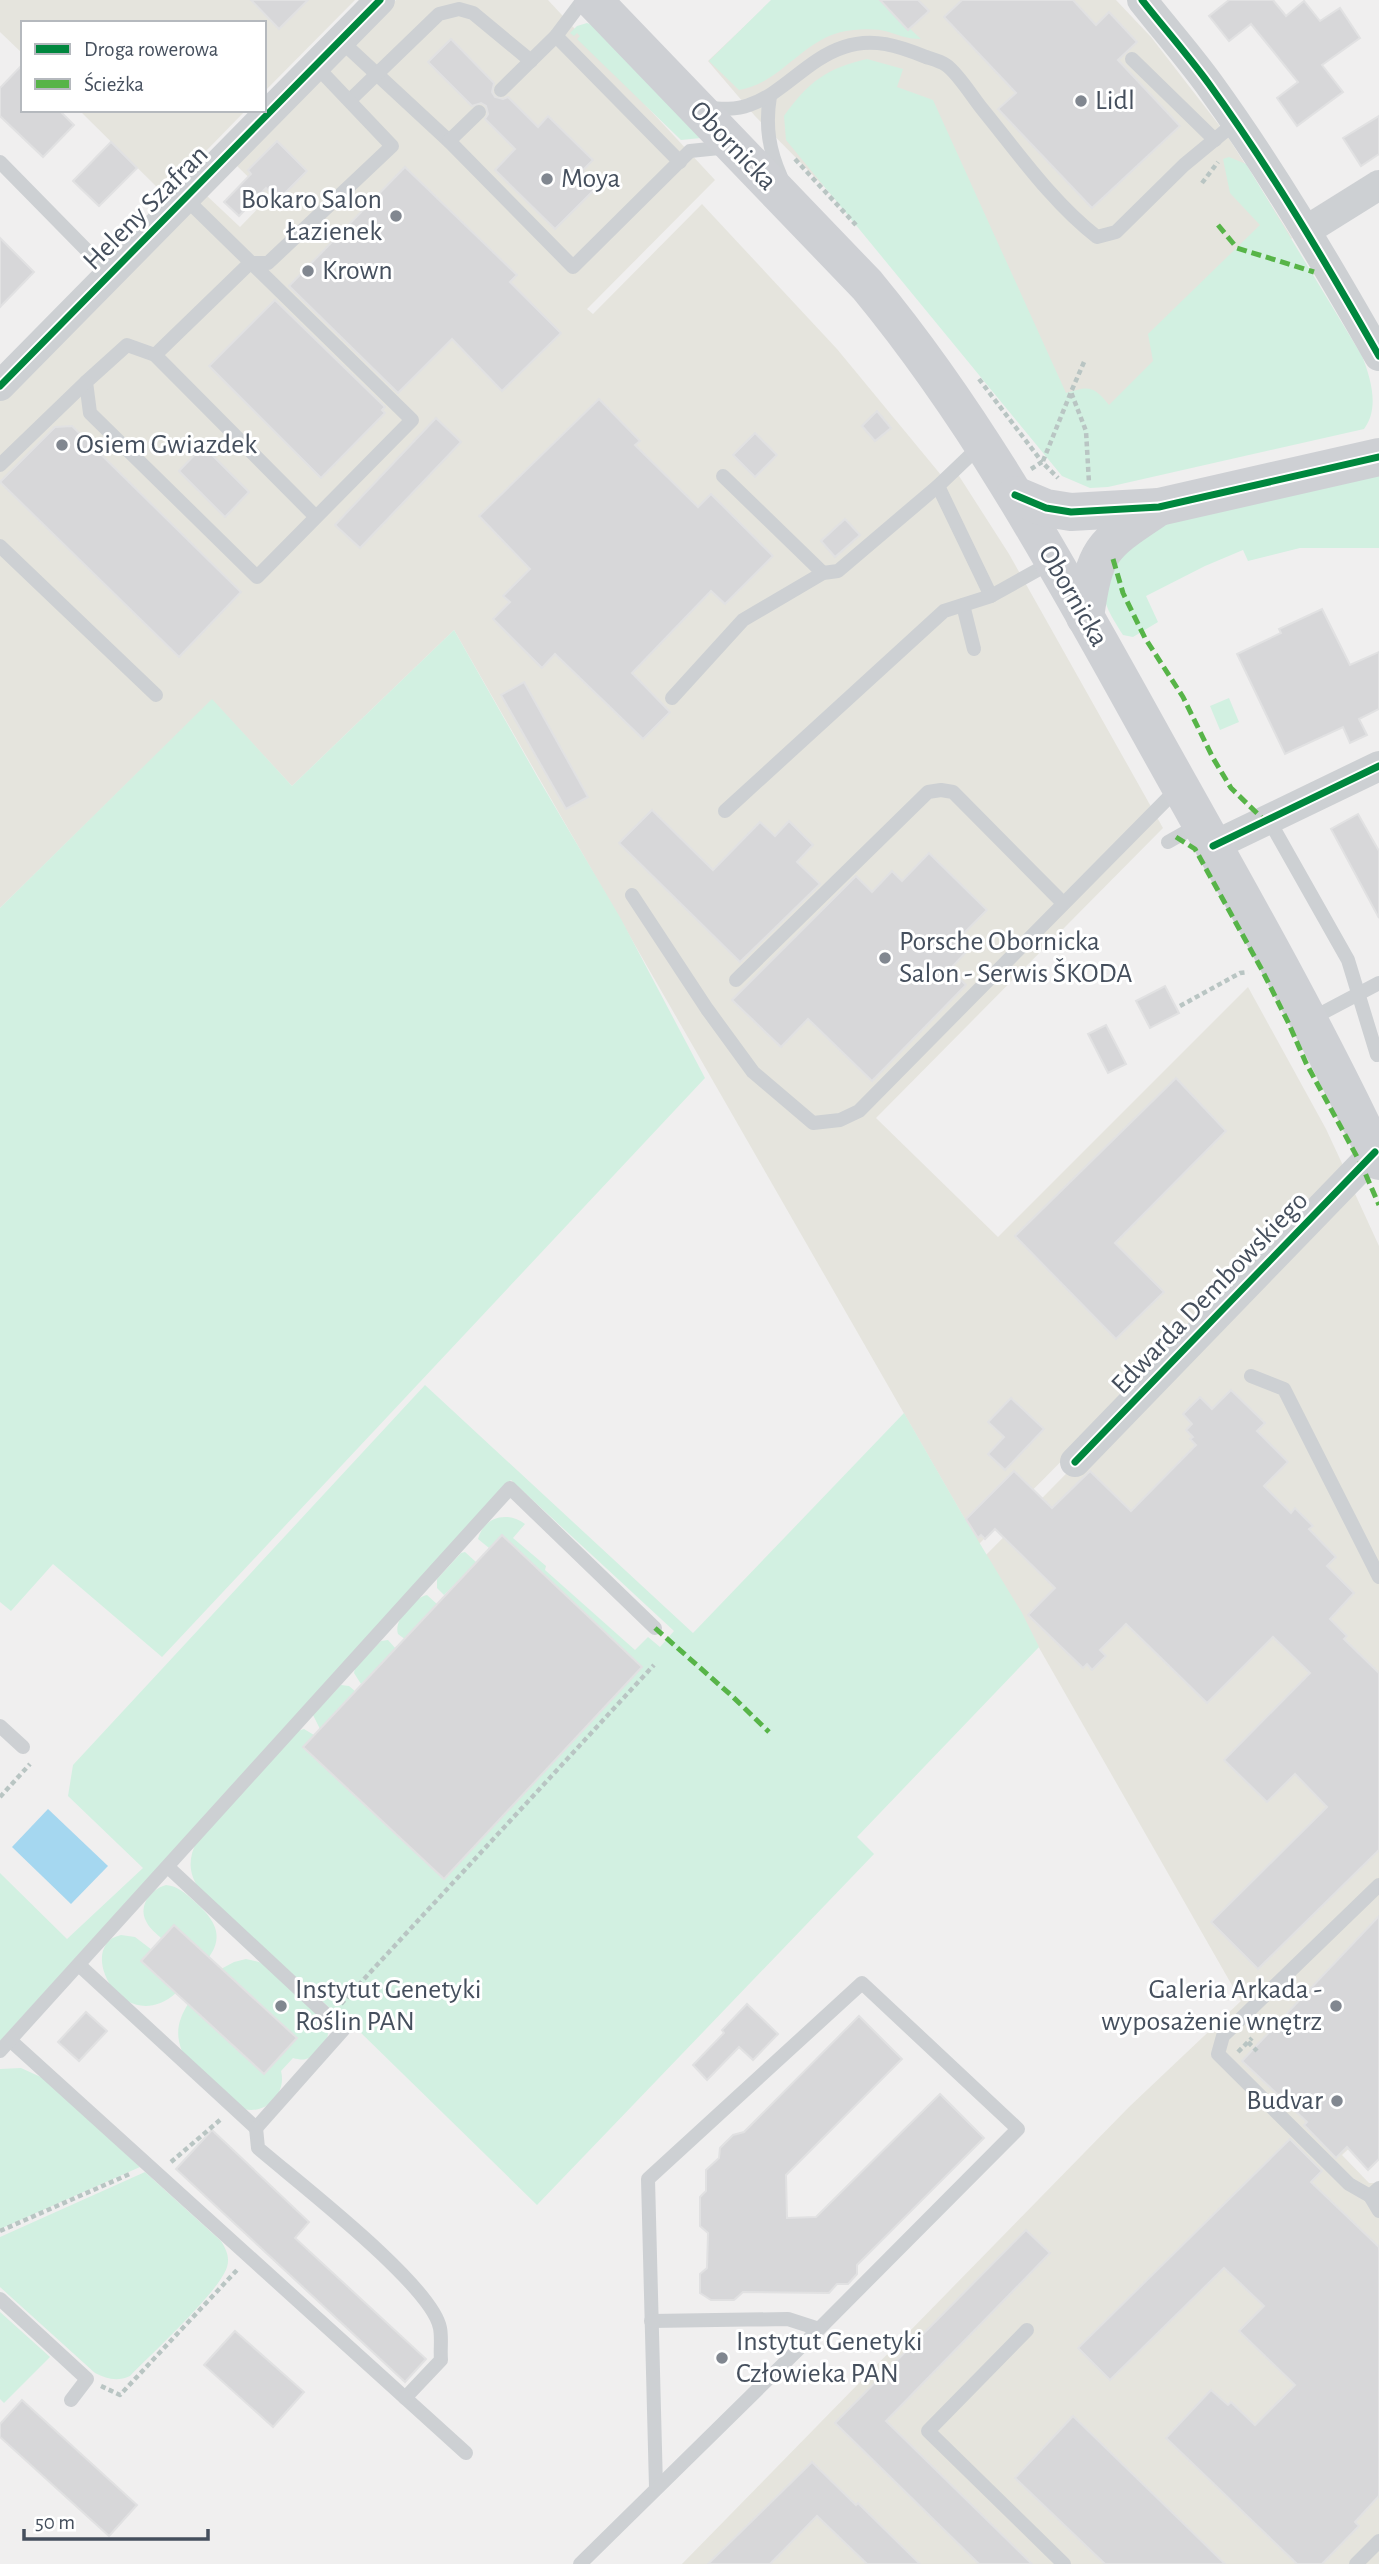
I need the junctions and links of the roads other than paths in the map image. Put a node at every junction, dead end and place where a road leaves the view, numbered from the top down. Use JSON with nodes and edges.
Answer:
{"nodes":[{"id":1,"x":380,"y":0,"type":"edge"},
{"id":2,"x":583,"y":0,"type":"edge"},
{"id":3,"x":593,"y":0,"type":"edge"},
{"id":4,"x":1142,"y":0,"type":"edge"},
{"id":5,"x":556,"y":36,"type":"junction"},
{"id":6,"x":340,"y":40,"type":"junction"},
{"id":7,"x":1132,"y":59,"type":"dead end"},
{"id":8,"x":531,"y":61,"type":"junction"},
{"id":9,"x":316,"y":65,"type":"junction"},
{"id":10,"x":378,"y":74,"type":"junction"},
{"id":11,"x":501,"y":90,"type":"dead end"},
{"id":12,"x":770,"y":96,"type":"junction"},
{"id":13,"x":350,"y":100,"type":"junction"},
{"id":14,"x":695,"y":107,"type":"junction"},
{"id":15,"x":479,"y":112,"type":"dead end"},
{"id":16,"x":1226,"y":131,"type":"junction"},
{"id":17,"x":449,"y":141,"type":"junction"},
{"id":18,"x":733,"y":146,"type":"junction"},
{"id":19,"x":680,"y":162,"type":"junction"},
{"id":20,"x":0,"y":163,"type":"edge"},
{"id":21,"x":1379,"y":185,"type":"edge"},
{"id":22,"x":185,"y":198,"type":"junction"},
{"id":23,"x":793,"y":208,"type":"junction"},
{"id":24,"x":1307,"y":230,"type":"junction"},
{"id":25,"x":250,"y":263,"type":"junction"},
{"id":26,"x":110,"y":274,"type":"junction"},
{"id":27,"x":155,"y":355,"type":"junction"},
{"id":28,"x":1379,"y":356,"type":"edge"},
{"id":29,"x":86,"y":382,"type":"junction"},
{"id":30,"x":0,"y":386,"type":"edge"},
{"id":31,"x":983,"y":443,"type":"junction"},
{"id":32,"x":1379,"y":457,"type":"edge"},
{"id":33,"x":0,"y":465,"type":"edge"},
{"id":34,"x":723,"y":476,"type":"dead end"},
{"id":35,"x":938,"y":486,"type":"junction"},
{"id":36,"x":1011,"y":489,"type":"junction"},
{"id":37,"x":1086,"y":504,"type":"junction"},
{"id":38,"x":1159,"y":507,"type":"junction"},
{"id":39,"x":316,"y":516,"type":"junction"},
{"id":40,"x":1106,"y":545,"type":"junction"},
{"id":41,"x":0,"y":546,"type":"edge"},
{"id":42,"x":1053,"y":561,"type":"junction"},
{"id":43,"x":823,"y":573,"type":"junction"},
{"id":44,"x":991,"y":596,"type":"junction"},
{"id":45,"x":963,"y":605,"type":"junction"},
{"id":46,"x":1085,"y":617,"type":"junction"},
{"id":47,"x":974,"y":649,"type":"dead end"},
{"id":48,"x":156,"y":695,"type":"dead end"},
{"id":49,"x":672,"y":698,"type":"dead end"},
{"id":50,"x":1379,"y":766,"type":"edge"},
{"id":51,"x":1180,"y":786,"type":"junction"},
{"id":52,"x":724,"y":811,"type":"dead end"},
{"id":53,"x":1274,"y":829,"type":"dead end"},
{"id":54,"x":1207,"y":835,"type":"junction"},
{"id":55,"x":1168,"y":842,"type":"dead end"},
{"id":56,"x":632,"y":895,"type":"dead end"},
{"id":57,"x":1063,"y":902,"type":"junction"},
{"id":58,"x":736,"y":980,"type":"dead end"},
{"id":59,"x":1379,"y":983,"type":"edge"},
{"id":60,"x":1358,"y":994,"type":"junction"},
{"id":61,"x":1308,"y":1021,"type":"junction"},
{"id":62,"x":1377,"y":1055,"type":"dead end"},
{"id":63,"x":1377,"y":1157,"type":"edge"},
{"id":64,"x":1251,"y":1376,"type":"dead end"},
{"id":65,"x":1075,"y":1462,"type":"dead end"},
{"id":66,"x":1379,"y":1577,"type":"edge"},
{"id":67,"x":655,"y":1628,"type":"dead end"},
{"id":68,"x":0,"y":1726,"type":"edge"},
{"id":69,"x":23,"y":1747,"type":"road end"},
{"id":70,"x":168,"y":1867,"type":"junction"},
{"id":71,"x":1379,"y":1885,"type":"edge"},
{"id":72,"x":79,"y":1965,"type":"junction"},
{"id":73,"x":5,"y":2046,"type":"edge"},
{"id":74,"x":256,"y":2128,"type":"junction"},
{"id":75,"x":1375,"y":2192,"type":"edge"},
{"id":76,"x":1379,"y":2211,"type":"edge"},
{"id":77,"x":0,"y":2299,"type":"edge"},
{"id":78,"x":651,"y":2321,"type":"junction"},
{"id":79,"x":819,"y":2329,"type":"junction"},
{"id":80,"x":1027,"y":2330,"type":"dead end"},
{"id":81,"x":405,"y":2398,"type":"junction"},
{"id":82,"x":71,"y":2400,"type":"dead end"},
{"id":83,"x":466,"y":2453,"type":"dead end"},
{"id":84,"x":656,"y":2487,"type":"junction"},
{"id":85,"x":1379,"y":2541,"type":"edge"},
{"id":86,"x":580,"y":2564,"type":"edge"},
{"id":87,"x":1064,"y":2564,"type":"edge"},
{"id":88,"x":1356,"y":2564,"type":"edge"}],
"edges":[{"from":1,"to":6,"type":"street","name":"Heleny Szafran"},
{"from":2,"to":5,"type":"lane"},
{"from":3,"to":14,"type":"main road","name":"Obornicka"},
{"from":4,"to":16,"type":"street"},
{"from":5,"to":8,"type":"lane"},
{"from":5,"to":19,"type":"lane"},
{"from":6,"to":9,"type":"street","name":"Heleny Szafran"},
{"from":6,"to":10,"type":"lane"},
{"from":7,"to":16,"type":"lane"},
{"from":8,"to":10,"type":"lane"},
{"from":8,"to":11,"type":"lane"},
{"from":9,"to":13,"type":"lane"},
{"from":9,"to":22,"type":"street","name":"Heleny Szafran"},
{"from":10,"to":13,"type":"lane"},
{"from":10,"to":17,"type":"lane"},
{"from":12,"to":14,"type":"lane"},
{"from":12,"to":16,"type":"lane"},
{"from":12,"to":23,"type":"lane"},
{"from":13,"to":25,"type":"lane"},
{"from":14,"to":18,"type":"main road","name":"Obornicka"},
{"from":15,"to":17,"type":"lane"},
{"from":16,"to":24,"type":"street"},
{"from":17,"to":19,"type":"lane"},
{"from":18,"to":19,"type":"lane"},
{"from":18,"to":23,"type":"main road","name":"Obornicka"},
{"from":20,"to":26,"type":"lane"},
{"from":21,"to":24,"type":"street"},
{"from":22,"to":25,"type":"lane"},
{"from":22,"to":26,"type":"street","name":"Heleny Szafran"},
{"from":23,"to":31,"type":"main road","name":"Obornicka"},
{"from":24,"to":28,"type":"street"},
{"from":25,"to":27,"type":"lane"},
{"from":25,"to":39,"type":"lane"},
{"from":26,"to":30,"type":"street","name":"Heleny Szafran"},
{"from":27,"to":29,"type":"lane"},
{"from":27,"to":39,"type":"lane"},
{"from":29,"to":33,"type":"lane"},
{"from":29,"to":39,"type":"lane"},
{"from":31,"to":35,"type":"lane"},
{"from":31,"to":36,"type":"main road","name":"Obornicka"},
{"from":32,"to":38,"type":"main road"},
{"from":34,"to":43,"type":"lane"},
{"from":35,"to":43,"type":"lane"},
{"from":35,"to":44,"type":"lane"},
{"from":36,"to":37,"type":"main road"},
{"from":36,"to":42,"type":"main road","name":"Obornicka"},
{"from":37,"to":38,"type":"main road"},
{"from":37,"to":42,"type":"main road"},
{"from":38,"to":40,"type":"main road"},
{"from":40,"to":42,"type":"main road"},
{"from":40,"to":46,"type":"main road"},
{"from":41,"to":48,"type":"lane"},
{"from":42,"to":44,"type":"lane"},
{"from":42,"to":46,"type":"main road","name":"Obornicka"},
{"from":43,"to":49,"type":"lane"},
{"from":44,"to":45,"type":"lane"},
{"from":45,"to":47,"type":"lane"},
{"from":45,"to":52,"type":"lane"},
{"from":46,"to":51,"type":"main road","name":"Obornicka"},
{"from":50,"to":54,"type":"street"},
{"from":51,"to":54,"type":"main road","name":"Obornicka"},
{"from":51,"to":57,"type":"lane"},
{"from":53,"to":60,"type":"lane"},
{"from":54,"to":55,"type":"lane"},
{"from":54,"to":61,"type":"main road","name":"Obornicka"},
{"from":56,"to":57,"type":"lane"},
{"from":57,"to":58,"type":"lane"},
{"from":59,"to":60,"type":"lane"},
{"from":60,"to":61,"type":"lane"},
{"from":60,"to":62,"type":"lane"},
{"from":61,"to":63,"type":"main road","name":"Obornicka"},
{"from":63,"to":65,"type":"street","name":"Edwarda Dembowskiego"},
{"from":64,"to":66,"type":"lane"},
{"from":67,"to":70,"type":"lane"},
{"from":68,"to":69,"type":"lane"},
{"from":70,"to":72,"type":"lane"},
{"from":70,"to":74,"type":"lane"},
{"from":71,"to":75,"type":"lane"},
{"from":72,"to":73,"type":"lane"},
{"from":72,"to":74,"type":"lane"},
{"from":73,"to":81,"type":"lane"},
{"from":74,"to":81,"type":"lane"},
{"from":75,"to":76,"type":"lane"},
{"from":77,"to":82,"type":"lane"},
{"from":78,"to":79,"type":"lane"},
{"from":78,"to":79,"type":"lane"},
{"from":78,"to":84,"type":"lane"},
{"from":79,"to":84,"type":"lane"},
{"from":80,"to":87,"type":"lane"},
{"from":81,"to":83,"type":"lane"},
{"from":84,"to":86,"type":"lane"},
{"from":85,"to":88,"type":"lane"}]}
